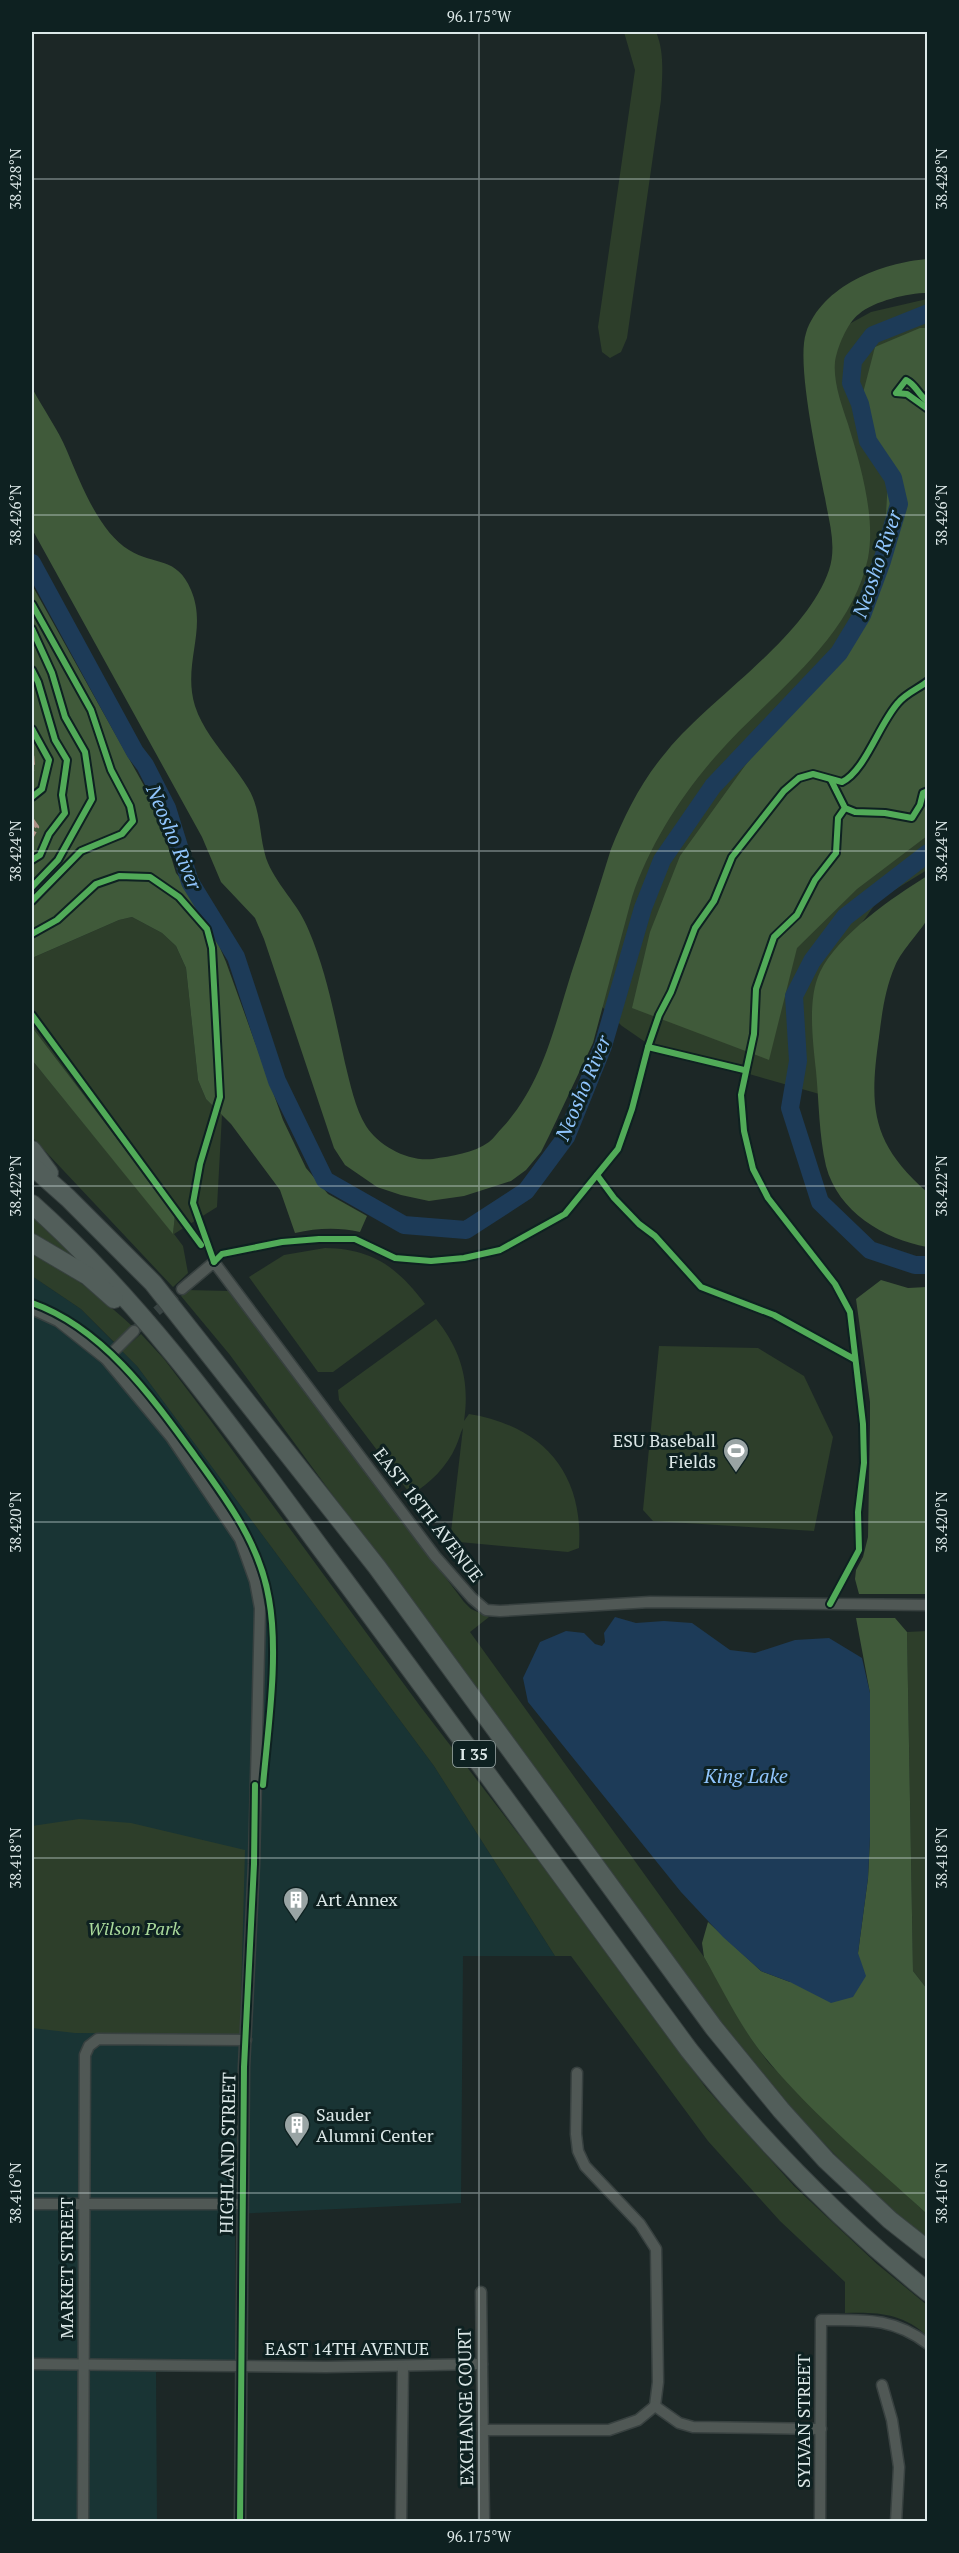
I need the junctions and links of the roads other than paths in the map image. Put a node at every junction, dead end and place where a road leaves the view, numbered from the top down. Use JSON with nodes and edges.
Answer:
{"nodes":[{"id":1,"x":32,"y":1150,"type":"edge"},
{"id":2,"x":32,"y":1166,"type":"edge"},
{"id":3,"x":68,"y":1198,"type":"junction"},
{"id":4,"x":32,"y":1204,"type":"edge"},
{"id":5,"x":32,"y":1243,"type":"edge"},
{"id":6,"x":182,"y":1289,"type":"tunnel mouth"},
{"id":7,"x":32,"y":1309,"type":"edge"},
{"id":8,"x":134,"y":1331,"type":"tunnel mouth"},
{"id":9,"x":168,"y":1346,"type":"junction"},
{"id":10,"x":106,"y":1359,"type":"junction"},
{"id":11,"x":927,"y":1605,"type":"edge"},
{"id":12,"x":246,"y":2040,"type":"junction"},
{"id":13,"x":577,"y":2073,"type":"dead end"},
{"id":14,"x":32,"y":2204,"type":"edge"},
{"id":15,"x":83,"y":2204,"type":"junction"},
{"id":16,"x":242,"y":2204,"type":"junction"},
{"id":17,"x":927,"y":2250,"type":"edge"},
{"id":18,"x":481,"y":2292,"type":"dead end"},
{"id":19,"x":927,"y":2292,"type":"edge"},
{"id":20,"x":927,"y":2344,"type":"edge"},
{"id":21,"x":32,"y":2364,"type":"edge"},
{"id":22,"x":85,"y":2364,"type":"junction"},
{"id":23,"x":482,"y":2364,"type":"junction"},
{"id":24,"x":241,"y":2366,"type":"junction"},
{"id":25,"x":403,"y":2367,"type":"junction"},
{"id":26,"x":882,"y":2385,"type":"dead end"},
{"id":27,"x":655,"y":2406,"type":"junction"},
{"id":28,"x":821,"y":2429,"type":"junction"},
{"id":29,"x":483,"y":2430,"type":"junction"},
{"id":30,"x":83,"y":2522,"type":"edge"},
{"id":31,"x":240,"y":2522,"type":"edge"},
{"id":32,"x":401,"y":2522,"type":"edge"},
{"id":33,"x":484,"y":2522,"type":"edge"},
{"id":34,"x":820,"y":2522,"type":"edge"},
{"id":35,"x":896,"y":2522,"type":"edge"}],
"edges":[{"from":1,"to":3,"type":"highway"},
{"from":2,"to":3,"type":"highway","number":"I 35"},
{"from":3,"to":17,"type":"highway","number":"I 35"},
{"from":4,"to":9,"type":"highway","number":"I 35"},
{"from":5,"to":9,"type":"highway"},
{"from":6,"to":11,"type":"street","name":"EAST 18TH AVENUE"},
{"from":7,"to":10,"type":"street","name":"HIGHLAND STREET"},
{"from":8,"to":10,"type":"street"},
{"from":9,"to":19,"type":"highway","number":"I 35"},
{"from":10,"to":12,"type":"street","name":"HIGHLAND STREET"},
{"from":12,"to":15,"type":"street","name":"MARKET STREET"},
{"from":12,"to":16,"type":"street","name":"HIGHLAND STREET"},
{"from":13,"to":27,"type":"street"},
{"from":14,"to":15,"type":"street"},
{"from":15,"to":16,"type":"street"},
{"from":15,"to":22,"type":"street","name":"MARKET STREET"},
{"from":16,"to":24,"type":"street","name":"HIGHLAND STREET"},
{"from":18,"to":23,"type":"street","name":"EXCHANGE COURT"},
{"from":20,"to":28,"type":"street","name":"SYLVAN STREET"},
{"from":21,"to":22,"type":"street","name":"EAST 14TH AVENUE"},
{"from":22,"to":24,"type":"street","name":"EAST 14TH AVENUE"},
{"from":22,"to":30,"type":"street","name":"MARKET STREET"},
{"from":23,"to":25,"type":"street","name":"EAST 14TH AVENUE"},
{"from":23,"to":29,"type":"street","name":"EXCHANGE COURT"},
{"from":24,"to":25,"type":"street","name":"EAST 14TH AVENUE"},
{"from":24,"to":31,"type":"street","name":"HIGHLAND STREET"},
{"from":25,"to":32,"type":"street"},
{"from":26,"to":35,"type":"street"},
{"from":27,"to":28,"type":"street"},
{"from":27,"to":29,"type":"street"},
{"from":28,"to":34,"type":"street","name":"SYLVAN STREET"},
{"from":29,"to":33,"type":"street","name":"EXCHANGE COURT"}]}
